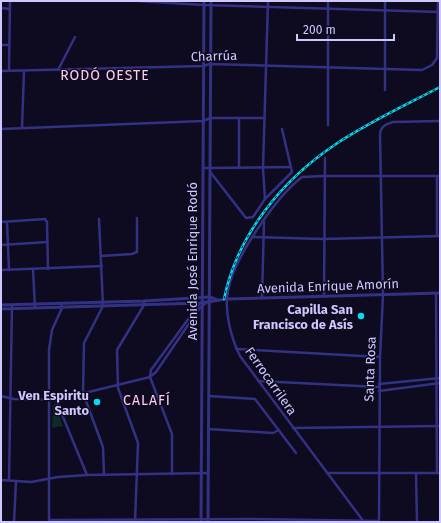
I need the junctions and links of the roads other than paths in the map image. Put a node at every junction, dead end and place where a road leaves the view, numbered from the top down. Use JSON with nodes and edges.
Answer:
{"nodes":[{"id":1,"x":10,"y":1,"type":"edge"},
{"id":2,"x":137,"y":1,"type":"edge"},
{"id":3,"x":268,"y":1,"type":"edge"},
{"id":4,"x":328,"y":1,"type":"edge"},
{"id":5,"x":385,"y":1,"type":"edge"},
{"id":6,"x":438,"y":1,"type":"edge"},
{"id":7,"x":204,"y":3,"type":"edge"},
{"id":8,"x":211,"y":3,"type":"edge"},
{"id":9,"x":268,"y":7,"type":"junction"},
{"id":10,"x":1,"y":8,"type":"edge"},
{"id":11,"x":10,"y":9,"type":"junction"},
{"id":12,"x":328,"y":9,"type":"junction"},
{"id":13,"x":385,"y":10,"type":"junction"},
{"id":14,"x":439,"y":12,"type":"edge"},
{"id":15,"x":75,"y":37,"type":"dead end"},
{"id":16,"x":1,"y":45,"type":"edge"},
{"id":17,"x":9,"y":45,"type":"junction"},
{"id":18,"x":439,"y":49,"type":"edge"},
{"id":19,"x":210,"y":64,"type":"junction"},
{"id":20,"x":203,"y":66,"type":"junction"},
{"id":21,"x":266,"y":66,"type":"junction"},
{"id":22,"x":329,"y":68,"type":"junction"},
{"id":23,"x":385,"y":69,"type":"junction"},
{"id":24,"x":58,"y":70,"type":"junction"},
{"id":25,"x":1,"y":71,"type":"edge"},
{"id":26,"x":9,"y":71,"type":"junction"},
{"id":27,"x":24,"y":71,"type":"junction"},
{"id":28,"x":385,"y":90,"type":"dead end"},
{"id":29,"x":210,"y":118,"type":"junction"},
{"id":30,"x":239,"y":118,"type":"junction"},
{"id":31,"x":265,"y":118,"type":"junction"},
{"id":32,"x":440,"y":121,"type":"edge"},
{"id":33,"x":203,"y":122,"type":"junction"},
{"id":34,"x":328,"y":125,"type":"dead end"},
{"id":35,"x":22,"y":128,"type":"junction"},
{"id":36,"x":1,"y":129,"type":"edge"},
{"id":37,"x":282,"y":129,"type":"dead end"},
{"id":38,"x":325,"y":158,"type":"dead end"},
{"id":39,"x":291,"y":167,"type":"junction"},
{"id":40,"x":203,"y":168,"type":"junction"},
{"id":41,"x":211,"y":168,"type":"junction"},
{"id":42,"x":239,"y":168,"type":"junction"},
{"id":43,"x":262,"y":168,"type":"junction"},
{"id":44,"x":211,"y":173,"type":"junction"},
{"id":45,"x":380,"y":175,"type":"junction"},
{"id":46,"x":324,"y":176,"type":"junction"},
{"id":47,"x":438,"y":176,"type":"edge"},
{"id":48,"x":265,"y":199,"type":"junction"},
{"id":49,"x":138,"y":218,"type":"dead end"},
{"id":50,"x":99,"y":219,"type":"dead end"},
{"id":51,"x":264,"y":221,"type":"junction"},
{"id":52,"x":1,"y":222,"type":"edge"},
{"id":53,"x":7,"y":222,"type":"junction"},
{"id":54,"x":439,"y":236,"type":"edge"},
{"id":55,"x":253,"y":237,"type":"junction"},
{"id":56,"x":263,"y":237,"type":"junction"},
{"id":57,"x":383,"y":238,"type":"junction"},
{"id":58,"x":323,"y":239,"type":"junction"},
{"id":59,"x":47,"y":242,"type":"junction"},
{"id":60,"x":8,"y":244,"type":"junction"},
{"id":61,"x":1,"y":245,"type":"edge"},
{"id":62,"x":101,"y":256,"type":"junction"},
{"id":63,"x":102,"y":266,"type":"junction"},
{"id":64,"x":33,"y":269,"type":"junction"},
{"id":65,"x":48,"y":269,"type":"junction"},
{"id":66,"x":1,"y":270,"type":"edge"},
{"id":67,"x":9,"y":270,"type":"junction"},
{"id":68,"x":438,"y":293,"type":"edge"},
{"id":69,"x":383,"y":295,"type":"junction"},
{"id":70,"x":324,"y":296,"type":"junction"},
{"id":71,"x":202,"y":297,"type":"junction"},
{"id":72,"x":210,"y":297,"type":"junction"},
{"id":73,"x":262,"y":298,"type":"junction"},
{"id":74,"x":227,"y":299,"type":"junction"},
{"id":75,"x":217,"y":300,"type":"junction"},
{"id":76,"x":208,"y":302,"type":"junction"},
{"id":77,"x":144,"y":303,"type":"junction"},
{"id":78,"x":103,"y":304,"type":"junction"},
{"id":79,"x":202,"y":304,"type":"junction"},
{"id":80,"x":1,"y":305,"type":"edge"},
{"id":81,"x":35,"y":306,"type":"junction"},
{"id":82,"x":62,"y":306,"type":"junction"},
{"id":83,"x":12,"y":307,"type":"junction"},
{"id":84,"x":1,"y":309,"type":"edge"},
{"id":85,"x":236,"y":349,"type":"junction"},
{"id":86,"x":380,"y":357,"type":"junction"},
{"id":87,"x":150,"y":376,"type":"junction"},
{"id":88,"x":438,"y":378,"type":"edge"},
{"id":89,"x":258,"y":381,"type":"junction"},
{"id":90,"x":438,"y":383,"type":"edge"},
{"id":91,"x":117,"y":384,"type":"junction"},
{"id":92,"x":379,"y":385,"type":"junction"},
{"id":93,"x":379,"y":392,"type":"junction"},
{"id":94,"x":83,"y":393,"type":"junction"},
{"id":95,"x":1,"y":396,"type":"edge"},
{"id":96,"x":209,"y":396,"type":"junction"},
{"id":97,"x":10,"y":398,"type":"junction"},
{"id":98,"x":48,"y":400,"type":"junction"},
{"id":99,"x":56,"y":400,"type":"junction"},
{"id":100,"x":378,"y":426,"type":"junction"},
{"id":101,"x":436,"y":426,"type":"junction"},
{"id":102,"x":440,"y":426,"type":"edge"},
{"id":103,"x":292,"y":428,"type":"junction"},
{"id":104,"x":208,"y":429,"type":"junction"},
{"id":105,"x":279,"y":430,"type":"junction"},
{"id":106,"x":296,"y":453,"type":"dead end"},
{"id":107,"x":201,"y":473,"type":"junction"},
{"id":108,"x":208,"y":473,"type":"junction"},
{"id":109,"x":327,"y":473,"type":"junction"},
{"id":110,"x":378,"y":473,"type":"junction"},
{"id":111,"x":416,"y":473,"type":"junction"},
{"id":112,"x":438,"y":473,"type":"edge"},
{"id":113,"x":137,"y":474,"type":"junction"},
{"id":114,"x":172,"y":474,"type":"junction"},
{"id":115,"x":87,"y":475,"type":"junction"},
{"id":116,"x":104,"y":475,"type":"junction"},
{"id":117,"x":48,"y":479,"type":"junction"},
{"id":118,"x":1,"y":480,"type":"edge"},
{"id":119,"x":9,"y":480,"type":"junction"},
{"id":120,"x":16,"y":481,"type":"junction"},
{"id":121,"x":48,"y":521,"type":"edge"},
{"id":122,"x":76,"y":521,"type":"edge"},
{"id":123,"x":104,"y":521,"type":"edge"},
{"id":124,"x":135,"y":521,"type":"edge"},
{"id":125,"x":201,"y":521,"type":"edge"},
{"id":126,"x":208,"y":521,"type":"edge"},
{"id":127,"x":254,"y":521,"type":"edge"},
{"id":128,"x":347,"y":521,"type":"edge"},
{"id":129,"x":363,"y":521,"type":"edge"},
{"id":130,"x":14,"y":522,"type":"edge"},
{"id":131,"x":379,"y":522,"type":"edge"},
{"id":132,"x":417,"y":522,"type":"edge"}],
"edges":[{"from":1,"to":11,"type":"street"},
{"from":2,"to":7,"type":"street"},
{"from":3,"to":9,"type":"street"},
{"from":4,"to":12,"type":"street"},
{"from":5,"to":13,"type":"street"},
{"from":6,"to":14,"type":"street"},
{"from":7,"to":8,"type":"street"},
{"from":7,"to":20,"type":"street","name":"Avenida José Enrique Rodó"},
{"from":8,"to":9,"type":"street"},
{"from":8,"to":19,"type":"street","name":"Avenida José Enrique Rodó"},
{"from":9,"to":12,"type":"street"},
{"from":9,"to":21,"type":"street"},
{"from":10,"to":11,"type":"street"},
{"from":11,"to":17,"type":"street"},
{"from":12,"to":13,"type":"street"},
{"from":12,"to":22,"type":"street"},
{"from":13,"to":14,"type":"street"},
{"from":13,"to":23,"type":"street"},
{"from":14,"to":18,"type":"street"},
{"from":15,"to":24,"type":"street"},
{"from":16,"to":17,"type":"street"},
{"from":17,"to":26,"type":"street"},
{"from":18,"to":23,"type":"street","name":"Charrúa"},
{"from":19,"to":20,"type":"street","name":"Charrúa"},
{"from":19,"to":21,"type":"street","name":"Charrúa"},
{"from":19,"to":29,"type":"street","name":"Avenida José Enrique Rodó"},
{"from":20,"to":24,"type":"street","name":"Charrúa"},
{"from":20,"to":33,"type":"street","name":"Avenida José Enrique Rodó"},
{"from":21,"to":22,"type":"street","name":"Charrúa"},
{"from":21,"to":31,"type":"street"},
{"from":22,"to":23,"type":"street","name":"Charrúa"},
{"from":22,"to":34,"type":"street"},
{"from":23,"to":28,"type":"street"},
{"from":24,"to":27,"type":"street","name":"Charrúa"},
{"from":25,"to":26,"type":"street","name":"Charrúa"},
{"from":26,"to":27,"type":"street","name":"Charrúa"},
{"from":27,"to":35,"type":"street"},
{"from":29,"to":30,"type":"street"},
{"from":29,"to":33,"type":"street"},
{"from":29,"to":41,"type":"street","name":"Avenida José Enrique Rodó"},
{"from":30,"to":31,"type":"street"},
{"from":30,"to":42,"type":"street"},
{"from":31,"to":43,"type":"street"},
{"from":32,"to":45,"type":"street","name":"Santa Rosa"},
{"from":33,"to":35,"type":"street"},
{"from":33,"to":40,"type":"street","name":"Avenida José Enrique Rodó"},
{"from":35,"to":36,"type":"street"},
{"from":37,"to":39,"type":"street"},
{"from":38,"to":46,"type":"street"},
{"from":39,"to":43,"type":"street"},
{"from":39,"to":48,"type":"street"},
{"from":40,"to":41,"type":"street"},
{"from":40,"to":71,"type":"street","name":"Avenida José Enrique Rodó"},
{"from":41,"to":42,"type":"street"},
{"from":41,"to":44,"type":"street","name":"Avenida José Enrique Rodó"},
{"from":42,"to":43,"type":"street"},
{"from":43,"to":48,"type":"street"},
{"from":44,"to":48,"type":"street"},
{"from":44,"to":72,"type":"street","name":"Avenida José Enrique Rodó"},
{"from":45,"to":46,"type":"street","name":"Ferrocarrilera"},
{"from":45,"to":47,"type":"street","name":"Ferrocarrilera"},
{"from":45,"to":57,"type":"street","name":"Santa Rosa"},
{"from":46,"to":51,"type":"street","name":"Ferrocarrilera"},
{"from":46,"to":58,"type":"street"},
{"from":47,"to":54,"type":"street"},
{"from":49,"to":62,"type":"street"},
{"from":50,"to":62,"type":"street"},
{"from":51,"to":55,"type":"street","name":"Ferrocarrilera"},
{"from":51,"to":56,"type":"street"},
{"from":52,"to":53,"type":"street"},
{"from":53,"to":59,"type":"street"},
{"from":53,"to":60,"type":"street"},
{"from":54,"to":57,"type":"street"},
{"from":55,"to":56,"type":"street"},
{"from":55,"to":74,"type":"street","name":"Ferrocarrilera"},
{"from":56,"to":58,"type":"street"},
{"from":56,"to":73,"type":"street"},
{"from":57,"to":58,"type":"street"},
{"from":57,"to":69,"type":"street","name":"Santa Rosa"},
{"from":58,"to":70,"type":"street"},
{"from":59,"to":60,"type":"street"},
{"from":59,"to":65,"type":"street"},
{"from":60,"to":61,"type":"street"},
{"from":60,"to":67,"type":"street"},
{"from":62,"to":63,"type":"street"},
{"from":63,"to":65,"type":"street"},
{"from":63,"to":78,"type":"street"},
{"from":64,"to":65,"type":"street"},
{"from":64,"to":67,"type":"street"},
{"from":64,"to":81,"type":"street"},
{"from":66,"to":67,"type":"street"},
{"from":68,"to":69,"type":"street","name":"Avenida Enrique Amorín"},
{"from":68,"to":88,"type":"street"},
{"from":69,"to":70,"type":"street","name":"Avenida Enrique Amorín"},
{"from":69,"to":86,"type":"street","name":"Santa Rosa"},
{"from":70,"to":73,"type":"street","name":"Avenida Enrique Amorín"},
{"from":71,"to":72,"type":"street","name":"Avenida Enrique Amorín"},
{"from":71,"to":77,"type":"street","name":"Avenida Enrique Amorín"},
{"from":71,"to":79,"type":"street","name":"Avenida José Enrique Rodó"},
{"from":72,"to":75,"type":"street","name":"Avenida Enrique Amorín"},
{"from":72,"to":76,"type":"street","name":"Avenida José Enrique Rodó"},
{"from":73,"to":74,"type":"street","name":"Avenida Enrique Amorín"},
{"from":74,"to":75,"type":"street","name":"Avenida Enrique Amorín"},
{"from":74,"to":85,"type":"street","name":"Ferrocarrilera"},
{"from":75,"to":76,"type":"street","name":"Avenida Enrique Amorín"},
{"from":76,"to":79,"type":"street","name":"Avenida Enrique Amorín"},
{"from":76,"to":96,"type":"street","name":"Avenida José Enrique Rodó"},
{"from":77,"to":78,"type":"street","name":"Avenida Enrique Amorín"},
{"from":77,"to":79,"type":"street","name":"Avenida Enrique Amorín"},
{"from":77,"to":91,"type":"street"},
{"from":78,"to":82,"type":"street","name":"Avenida Enrique Amorín"},
{"from":78,"to":94,"type":"street"},
{"from":79,"to":87,"type":"street"},
{"from":79,"to":87,"type":"street"},
{"from":79,"to":107,"type":"street","name":"Avenida José Enrique Rodó"},
{"from":80,"to":83,"type":"street","name":"Avenida Enrique Amorín"},
{"from":81,"to":82,"type":"street","name":"Avenida Enrique Amorín"},
{"from":81,"to":83,"type":"street","name":"Avenida Enrique Amorín"},
{"from":82,"to":98,"type":"street"},
{"from":83,"to":84,"type":"street","name":"Avenida Enrique Amorín"},
{"from":83,"to":97,"type":"street"},
{"from":85,"to":86,"type":"street"},
{"from":85,"to":89,"type":"street","name":"Ferrocarrilera"},
{"from":86,"to":92,"type":"street","name":"Santa Rosa"},
{"from":87,"to":91,"type":"street"},
{"from":87,"to":114,"type":"street"},
{"from":88,"to":90,"type":"street"},
{"from":88,"to":92,"type":"street"},
{"from":89,"to":92,"type":"street"},
{"from":89,"to":103,"type":"street","name":"Ferrocarrilera"},
{"from":90,"to":93,"type":"street"},
{"from":90,"to":101,"type":"street"},
{"from":91,"to":94,"type":"street"},
{"from":91,"to":113,"type":"street"},
{"from":92,"to":93,"type":"street","name":"Santa Rosa"},
{"from":93,"to":100,"type":"street","name":"Santa Rosa"},
{"from":94,"to":99,"type":"street"},
{"from":94,"to":116,"type":"street"},
{"from":95,"to":97,"type":"street"},
{"from":96,"to":104,"type":"street","name":"Avenida José Enrique Rodó"},
{"from":96,"to":105,"type":"street"},
{"from":97,"to":98,"type":"street"},
{"from":97,"to":119,"type":"street"},
{"from":98,"to":99,"type":"street"},
{"from":98,"to":117,"type":"street"},
{"from":99,"to":115,"type":"street"},
{"from":100,"to":101,"type":"street"},
{"from":100,"to":103,"type":"street"},
{"from":100,"to":110,"type":"street","name":"Santa Rosa"},
{"from":101,"to":102,"type":"street"},
{"from":101,"to":112,"type":"street"},
{"from":103,"to":109,"type":"street","name":"Ferrocarrilera"},
{"from":104,"to":105,"type":"street"},
{"from":104,"to":108,"type":"street","name":"Avenida José Enrique Rodó"},
{"from":105,"to":106,"type":"street"},
{"from":107,"to":108,"type":"street"},
{"from":107,"to":114,"type":"street"},
{"from":107,"to":125,"type":"street","name":"Avenida José Enrique Rodó"},
{"from":108,"to":126,"type":"street","name":"Avenida José Enrique Rodó"},
{"from":109,"to":110,"type":"street"},
{"from":109,"to":129,"type":"street","name":"Ferrocarrilera"},
{"from":110,"to":111,"type":"street"},
{"from":110,"to":131,"type":"street","name":"Santa Rosa"},
{"from":111,"to":112,"type":"street"},
{"from":111,"to":132,"type":"street"},
{"from":113,"to":114,"type":"street"},
{"from":113,"to":116,"type":"street"},
{"from":113,"to":124,"type":"street"},
{"from":115,"to":116,"type":"street"},
{"from":115,"to":117,"type":"street"},
{"from":117,"to":120,"type":"street"},
{"from":117,"to":121,"type":"street"},
{"from":118,"to":119,"type":"street"},
{"from":119,"to":120,"type":"street"},
{"from":120,"to":130,"type":"street"},
{"from":121,"to":122,"type":"street"},
{"from":122,"to":123,"type":"street"},
{"from":123,"to":124,"type":"street"},
{"from":124,"to":125,"type":"street"},
{"from":125,"to":126,"type":"street"},
{"from":126,"to":127,"type":"street"},
{"from":127,"to":128,"type":"street"},
{"from":128,"to":129,"type":"street"},
{"from":129,"to":131,"type":"street"}]}
